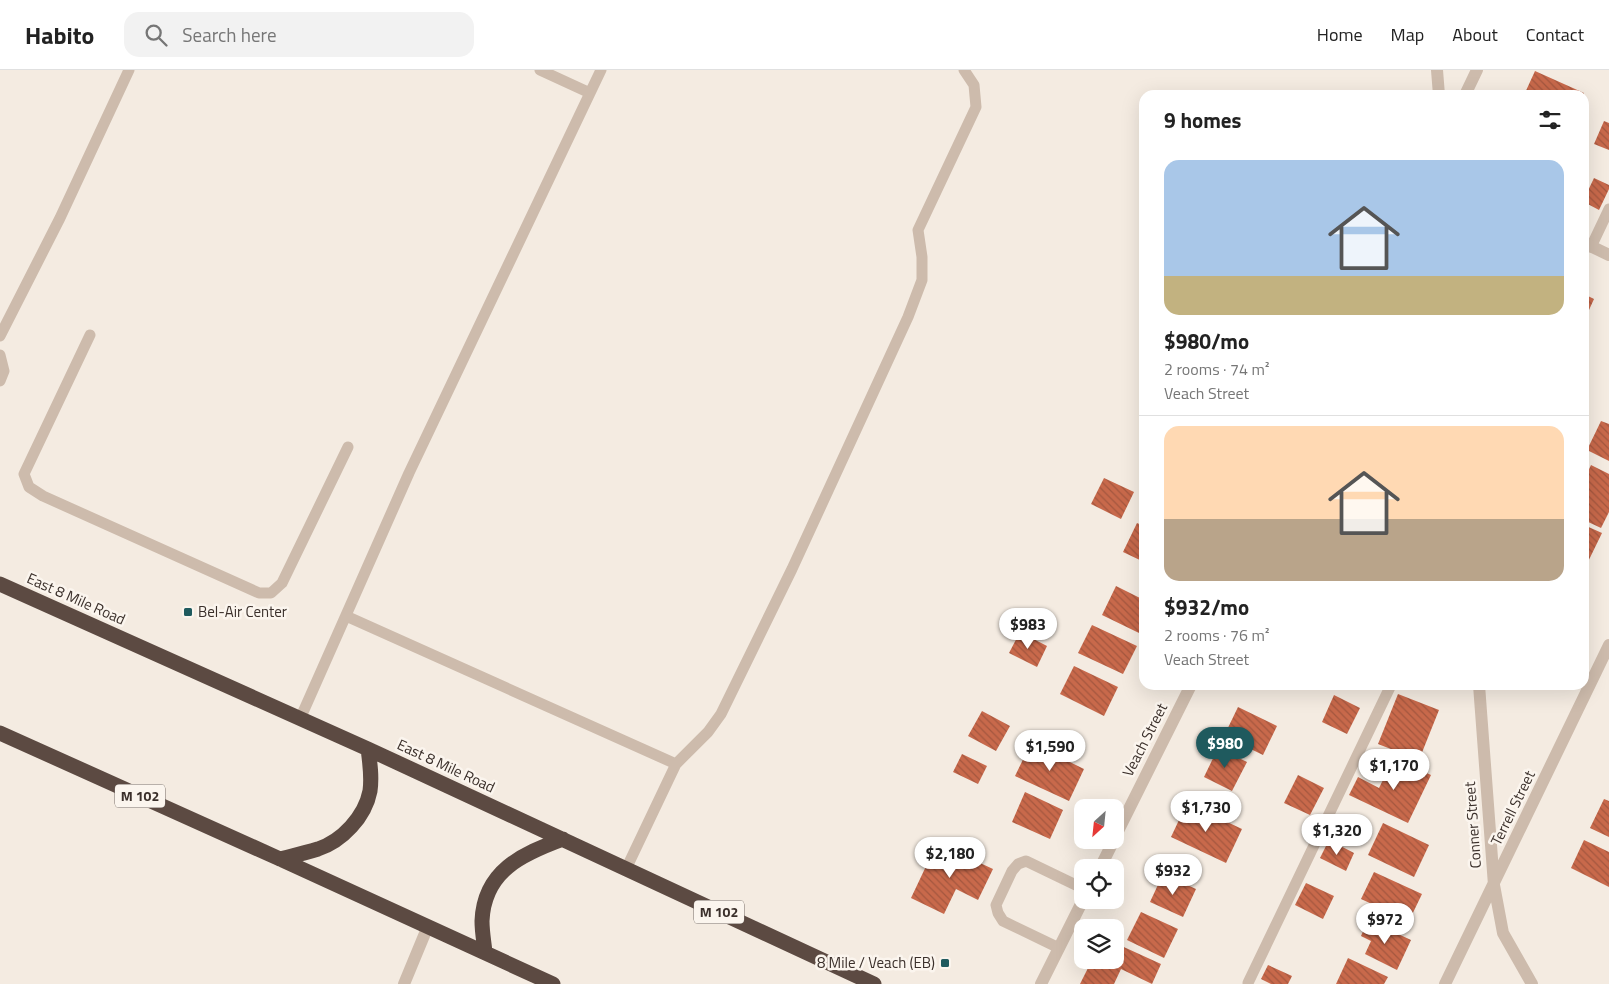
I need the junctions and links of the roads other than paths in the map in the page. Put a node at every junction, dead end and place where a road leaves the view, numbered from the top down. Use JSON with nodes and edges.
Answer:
{"nodes":[{"id":1,"x":129,"y":70,"type":"edge"},
{"id":2,"x":540,"y":70,"type":"edge"},
{"id":3,"x":602,"y":70,"type":"edge"},
{"id":4,"x":964,"y":70,"type":"edge"},
{"id":5,"x":1437,"y":70,"type":"edge"},
{"id":6,"x":1477,"y":70,"type":"edge"},
{"id":7,"x":1439,"y":90,"type":"edge"},
{"id":8,"x":1467,"y":90,"type":"edge"},
{"id":9,"x":590,"y":93,"type":"junction"},
{"id":10,"x":1609,"y":209,"type":"edge"},
{"id":11,"x":1589,"y":242,"type":"edge"},
{"id":12,"x":1589,"y":246,"type":"edge"},
{"id":13,"x":1609,"y":255,"type":"edge"},
{"id":14,"x":90,"y":335,"type":"dead end"},
{"id":15,"x":0,"y":336,"type":"edge"},
{"id":16,"x":0,"y":355,"type":"edge"},
{"id":17,"x":0,"y":381,"type":"edge"},
{"id":18,"x":348,"y":447,"type":"dead end"},
{"id":19,"x":0,"y":584,"type":"edge"},
{"id":20,"x":346,"y":616,"type":"junction"},
{"id":21,"x":1609,"y":645,"type":"edge"},
{"id":22,"x":1589,"y":687,"type":"edge"},
{"id":23,"x":1188,"y":690,"type":"edge"},
{"id":24,"x":1389,"y":690,"type":"edge"},
{"id":25,"x":1480,"y":690,"type":"edge"},
{"id":26,"x":1587,"y":690,"type":"edge"},
{"id":27,"x":300,"y":719,"type":"junction"},
{"id":28,"x":0,"y":734,"type":"edge"},
{"id":29,"x":368,"y":749,"type":"junction"},
{"id":30,"x":676,"y":764,"type":"junction"},
{"id":31,"x":1124,"y":819,"type":"edge"},
{"id":32,"x":563,"y":840,"type":"junction"},
{"id":33,"x":280,"y":859,"type":"junction"},
{"id":34,"x":626,"y":868,"type":"junction"},
{"id":35,"x":1074,"y":884,"type":"edge"},
{"id":36,"x":1494,"y":885,"type":"junction"},
{"id":37,"x":1079,"y":909,"type":"edge"},
{"id":38,"x":428,"y":926,"type":"junction"},
{"id":39,"x":1060,"y":948,"type":"junction"},
{"id":40,"x":485,"y":952,"type":"junction"},
{"id":41,"x":1248,"y":983,"type":"edge"},
{"id":42,"x":404,"y":984,"type":"edge"},
{"id":43,"x":552,"y":984,"type":"edge"},
{"id":44,"x":874,"y":984,"type":"edge"},
{"id":45,"x":1041,"y":984,"type":"edge"},
{"id":46,"x":1446,"y":984,"type":"edge"},
{"id":47,"x":1532,"y":984,"type":"edge"}],
"edges":[{"from":1,"to":15,"type":"lane"},
{"from":2,"to":9,"type":"lane"},
{"from":3,"to":9,"type":"lane"},
{"from":4,"to":30,"type":"lane"},
{"from":5,"to":7,"type":"street"},
{"from":6,"to":8,"type":"street"},
{"from":9,"to":20,"type":"lane"},
{"from":10,"to":11,"type":"lane"},
{"from":12,"to":13,"type":"street"},
{"from":14,"to":18,"type":"lane"},
{"from":16,"to":17,"type":"lane"},
{"from":19,"to":27,"type":"highway","name":"East 8 Mile Road","number":"M 102"},
{"from":20,"to":27,"type":"lane"},
{"from":20,"to":30,"type":"lane"},
{"from":21,"to":22,"type":"street","name":"Terrell Street"},
{"from":23,"to":31,"type":"street","name":"Veach Street"},
{"from":24,"to":41,"type":"lane"},
{"from":25,"to":36,"type":"street","name":"Conner Street"},
{"from":26,"to":36,"type":"street","name":"Terrell Street"},
{"from":27,"to":29,"type":"highway","name":"East 8 Mile Road","number":"M 102"},
{"from":28,"to":33,"type":"highway","number":"M 102"},
{"from":29,"to":32,"type":"highway","name":"East 8 Mile Road","number":"M 102"},
{"from":29,"to":33,"type":"highway"},
{"from":30,"to":34,"type":"lane"},
{"from":32,"to":34,"type":"highway","name":"East 8 Mile Road","number":"M 102"},
{"from":32,"to":40,"type":"highway"},
{"from":33,"to":38,"type":"highway","number":"M 102"},
{"from":34,"to":44,"type":"highway","name":"East 8 Mile Road","number":"M 102"},
{"from":35,"to":39,"type":"lane"},
{"from":36,"to":46,"type":"street","name":"Terrell Street"},
{"from":36,"to":47,"type":"street","name":"Conner Street"},
{"from":37,"to":39,"type":"street"},
{"from":38,"to":40,"type":"highway","number":"M 102"},
{"from":38,"to":42,"type":"street"},
{"from":39,"to":45,"type":"street"},
{"from":40,"to":43,"type":"highway","number":"M 102"}]}
